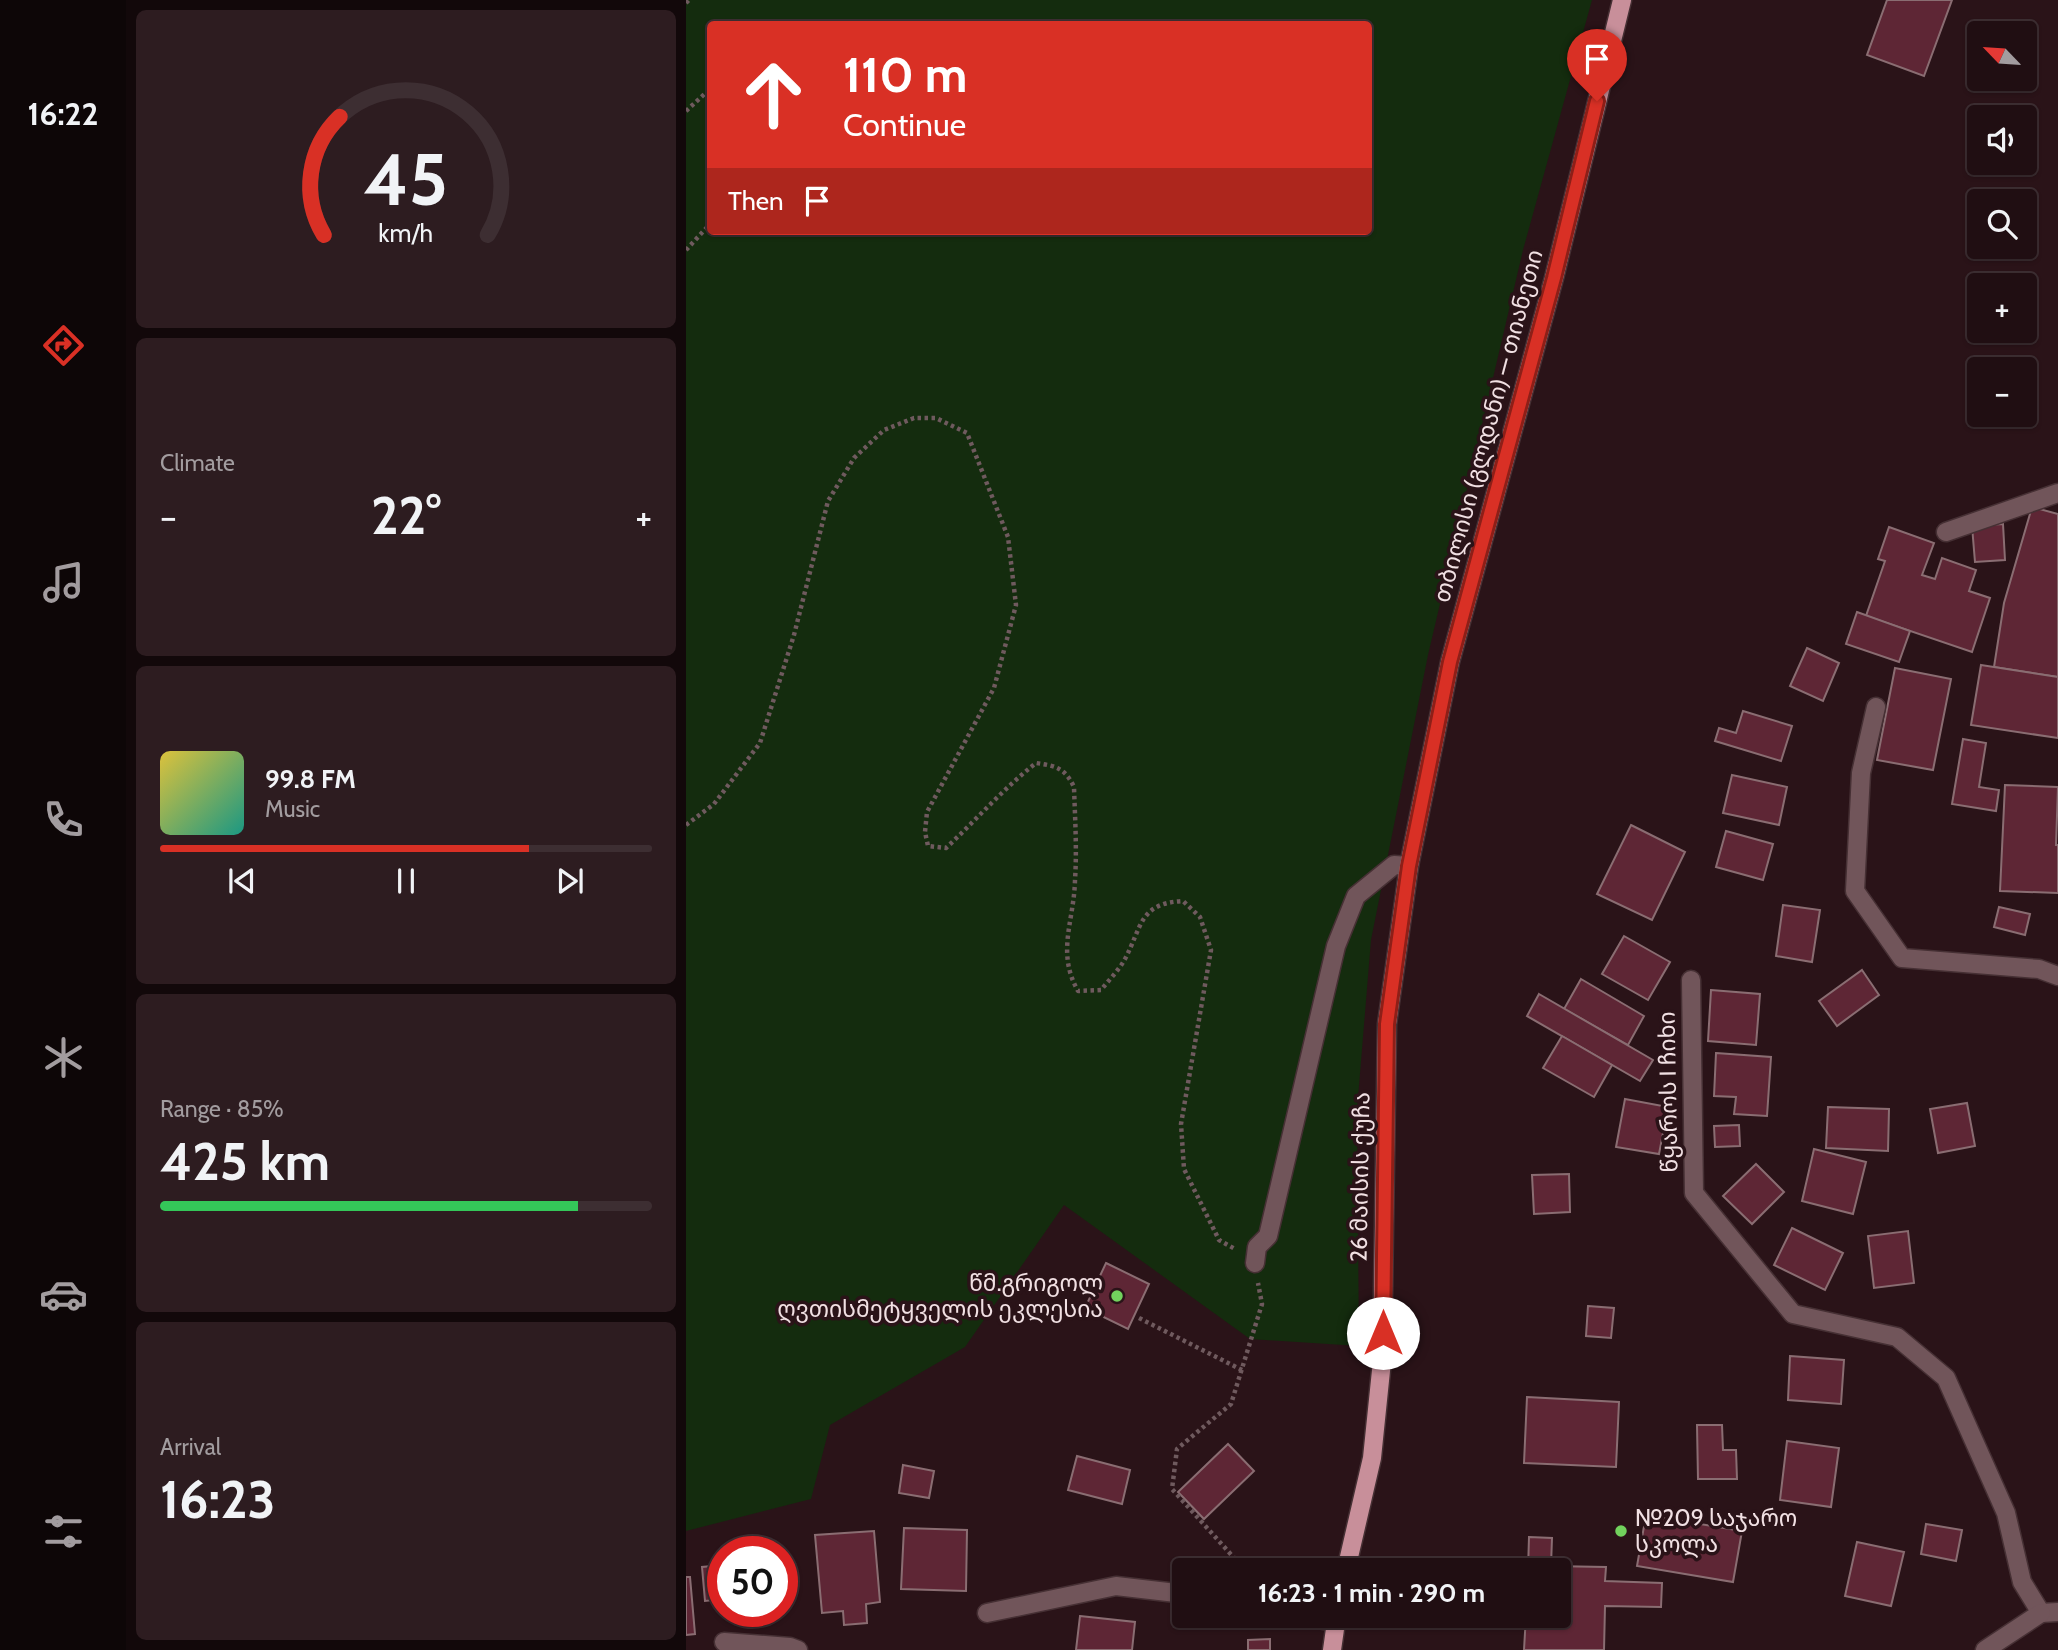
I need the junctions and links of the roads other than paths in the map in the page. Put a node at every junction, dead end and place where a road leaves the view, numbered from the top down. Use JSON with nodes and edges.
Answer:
{"nodes":[{"id":1,"x":1622,"y":0,"type":"edge"},
{"id":2,"x":2058,"y":493,"type":"edge"},
{"id":3,"x":1945,"y":532,"type":"dead end"},
{"id":4,"x":1876,"y":707,"type":"dead end"},
{"id":5,"x":1409,"y":866,"type":"junction"},
{"id":6,"x":2058,"y":976,"type":"edge"},
{"id":7,"x":1691,"y":980,"type":"dead end"},
{"id":8,"x":1256,"y":1255,"type":"road end"},
{"id":9,"x":1349,"y":1558,"type":"edge"},
{"id":10,"x":1172,"y":1592,"type":"edge"},
{"id":11,"x":2050,"y":1612,"type":"edge"},
{"id":12,"x":986,"y":1613,"type":"dead end"},
{"id":13,"x":1335,"y":1628,"type":"edge"},
{"id":14,"x":724,"y":1642,"type":"dead end"},
{"id":15,"x":798,"y":1650,"type":"edge"},
{"id":16,"x":1332,"y":1650,"type":"edge"},
{"id":17,"x":1985,"y":1650,"type":"edge"}],
"edges":[{"from":1,"to":5,"type":"main road","name":"თბილისი (გლდანი) — თიანეთი"},
{"from":2,"to":3,"type":"street"},
{"from":4,"to":6,"type":"street"},
{"from":5,"to":8,"type":"street"},
{"from":5,"to":9,"type":"main road","name":"26 მაისის ქუჩა"},
{"from":7,"to":11,"type":"street","name":"წყაროს I ჩიხი"},
{"from":10,"to":12,"type":"street"},
{"from":11,"to":17,"type":"street"},
{"from":13,"to":16,"type":"main road"},
{"from":14,"to":15,"type":"street"}]}
